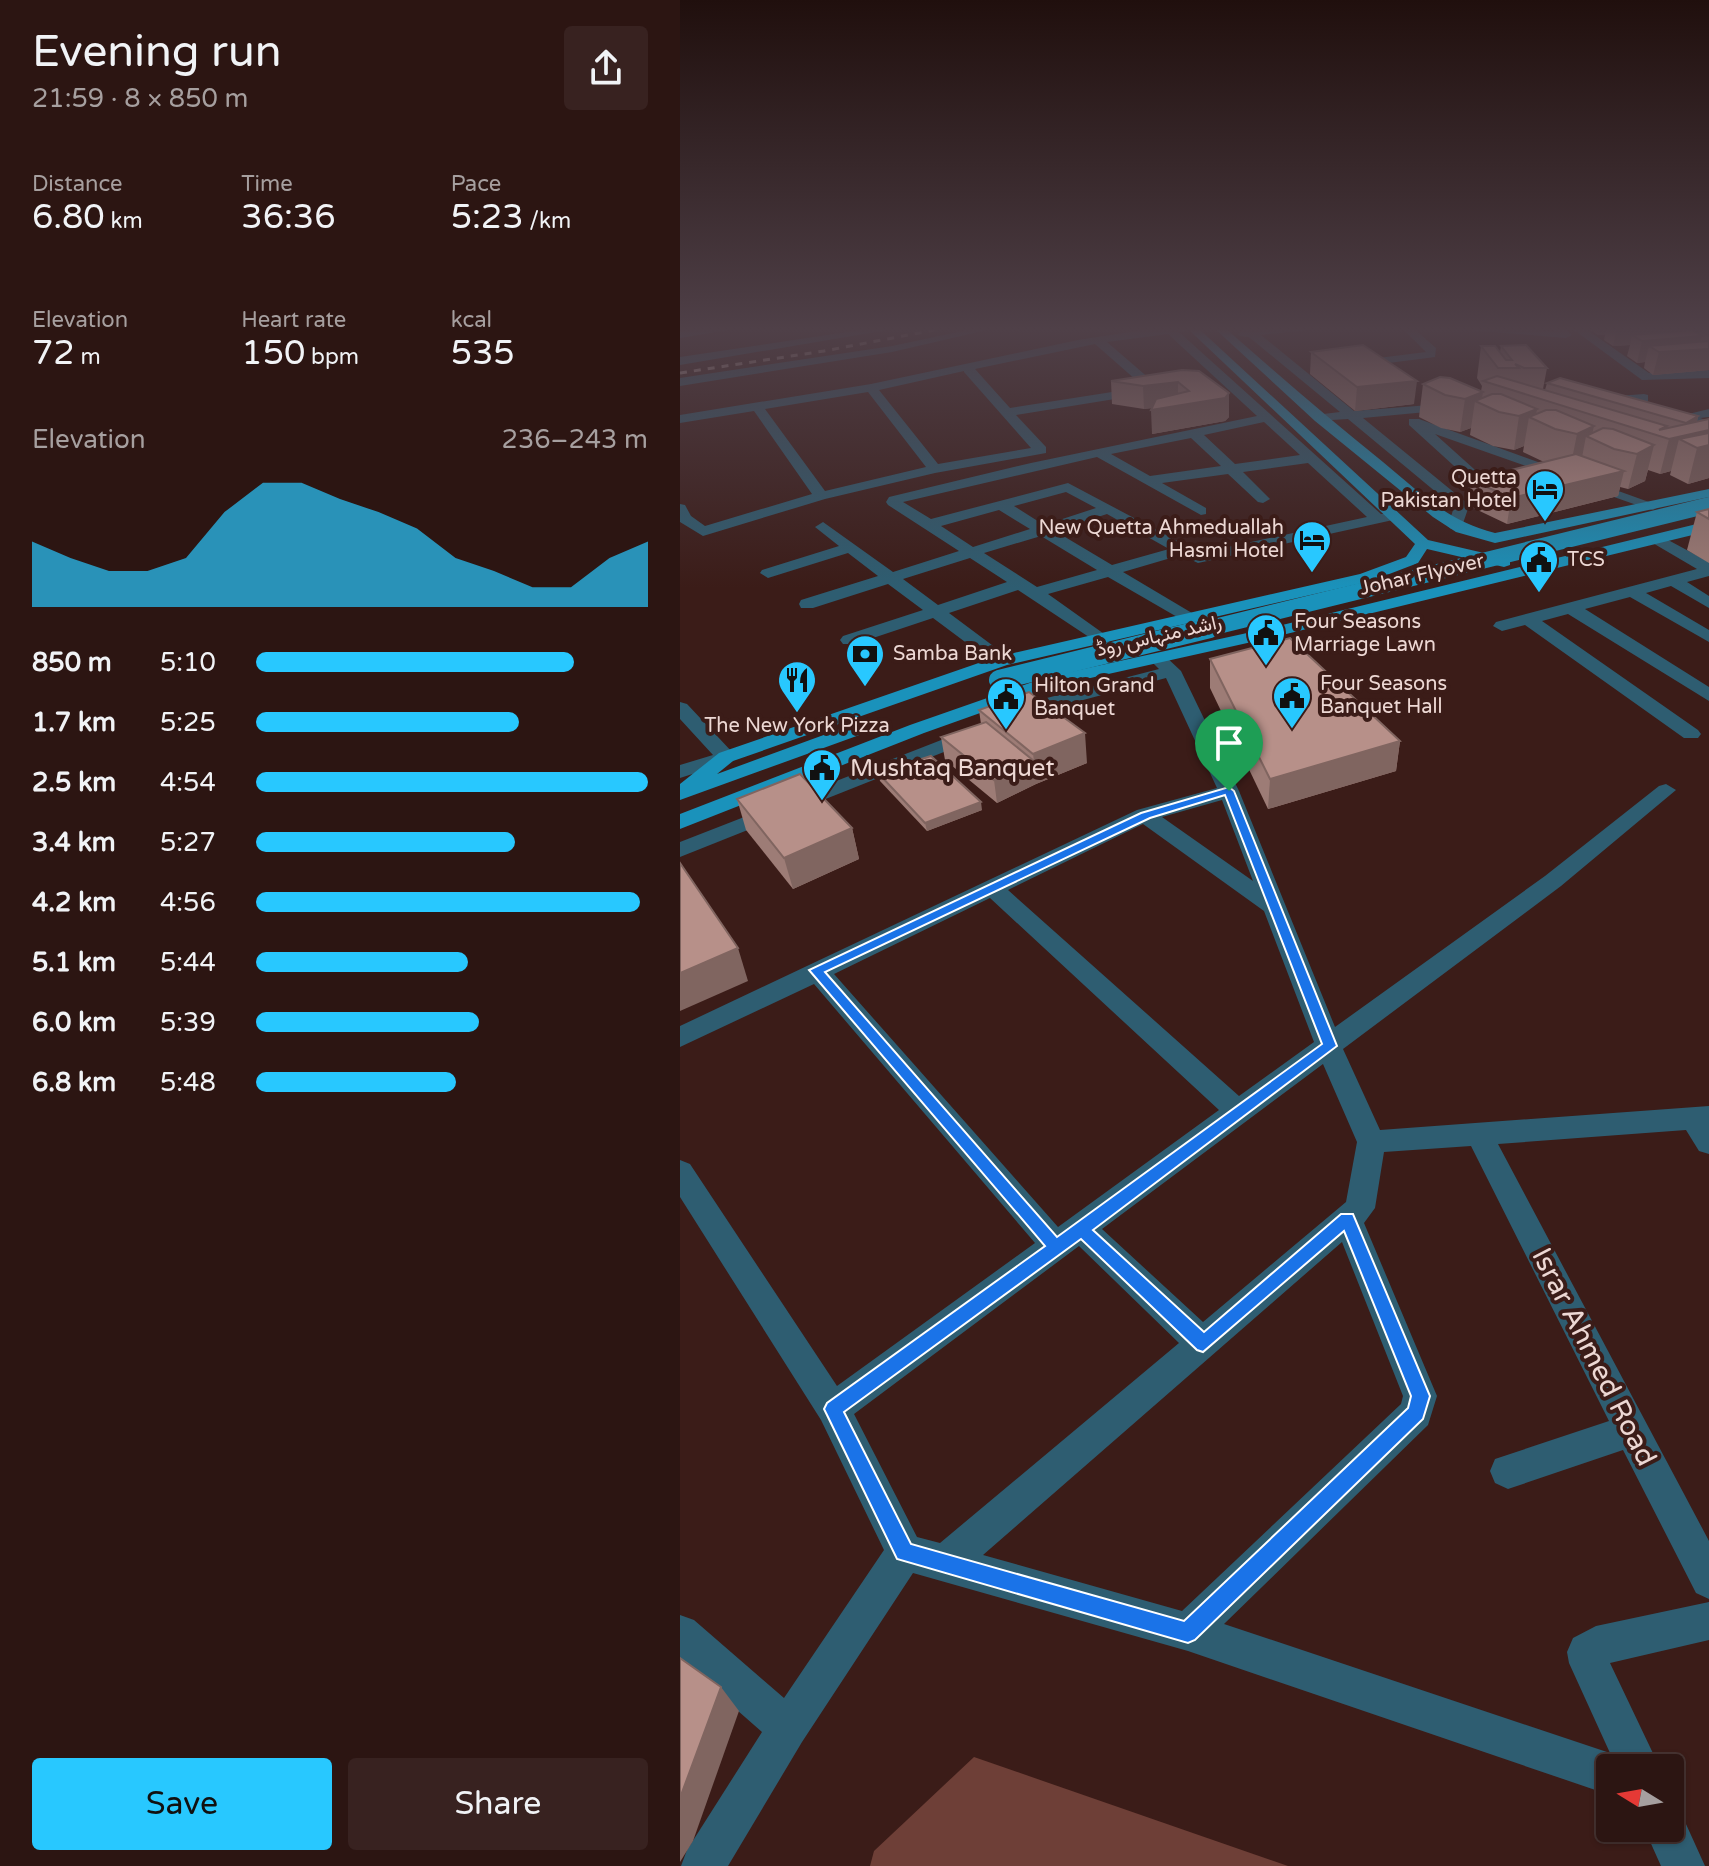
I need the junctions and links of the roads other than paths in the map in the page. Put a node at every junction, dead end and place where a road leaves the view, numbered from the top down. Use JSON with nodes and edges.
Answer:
{"nodes":[{"id":1,"x":715,"y":414,"type":"edge"},
{"id":2,"x":762,"y":414,"type":"edge"},
{"id":3,"x":892,"y":414,"type":"edge"},
{"id":4,"x":1011,"y":414,"type":"edge"},
{"id":5,"x":1262,"y":414,"type":"edge"},
{"id":6,"x":1286,"y":414,"type":"edge"},
{"id":7,"x":1316,"y":414,"type":"edge"},
{"id":8,"x":1355,"y":414,"type":"edge"},
{"id":9,"x":1702,"y":414,"type":"edge"},
{"id":10,"x":1348,"y":415,"type":"junction"},
{"id":11,"x":1682,"y":417,"type":"junction"},
{"id":12,"x":1266,"y":418,"type":"junction"},
{"id":13,"x":1320,"y":418,"type":"junction"},
{"id":14,"x":1668,"y":418,"type":"edge"},
{"id":15,"x":680,"y":419,"type":"edge"},
{"id":16,"x":1709,"y":425,"type":"edge"},
{"id":17,"x":1194,"y":433,"type":"junction"},
{"id":18,"x":1099,"y":453,"type":"junction"},
{"id":19,"x":1314,"y":460,"type":"junction"},
{"id":20,"x":1335,"y":460,"type":"junction"},
{"id":21,"x":1230,"y":468,"type":"junction"},
{"id":22,"x":935,"y":469,"type":"junction"},
{"id":23,"x":1571,"y":477,"type":"junction"},
{"id":24,"x":1151,"y":480,"type":"junction"},
{"id":25,"x":1544,"y":484,"type":"edge"},
{"id":26,"x":1709,"y":493,"type":"edge"},
{"id":27,"x":821,"y":496,"type":"junction"},
{"id":28,"x":1487,"y":497,"type":"junction"},
{"id":29,"x":1263,"y":499,"type":"dead end"},
{"id":30,"x":1001,"y":505,"type":"junction"},
{"id":31,"x":1709,"y":505,"type":"edge"},
{"id":32,"x":1653,"y":506,"type":"junction"},
{"id":33,"x":680,"y":508,"type":"edge"},
{"id":34,"x":1431,"y":509,"type":"junction"},
{"id":35,"x":1106,"y":510,"type":"junction"},
{"id":36,"x":1201,"y":511,"type":"dead end"},
{"id":37,"x":1387,"y":517,"type":"junction"},
{"id":38,"x":1574,"y":522,"type":"junction"},
{"id":39,"x":927,"y":525,"type":"junction"},
{"id":40,"x":1456,"y":526,"type":"junction"},
{"id":41,"x":1709,"y":526,"type":"edge"},
{"id":42,"x":823,"y":527,"type":"dead end"},
{"id":43,"x":1044,"y":530,"type":"junction"},
{"id":44,"x":1657,"y":539,"type":"junction"},
{"id":45,"x":1423,"y":543,"type":"junction"},
{"id":46,"x":849,"y":548,"type":"junction"},
{"id":47,"x":1181,"y":550,"type":"junction"},
{"id":48,"x":970,"y":554,"type":"junction"},
{"id":49,"x":1467,"y":554,"type":"junction"},
{"id":50,"x":1534,"y":569,"type":"junction"},
{"id":51,"x":1709,"y":570,"type":"edge"},
{"id":52,"x":1109,"y":571,"type":"junction"},
{"id":53,"x":768,"y":573,"type":"dead end"},
{"id":54,"x":1365,"y":578,"type":"junction"},
{"id":55,"x":890,"y":579,"type":"junction"},
{"id":56,"x":1674,"y":581,"type":"junction"},
{"id":57,"x":1019,"y":584,"type":"junction"},
{"id":58,"x":1633,"y":592,"type":"junction"},
{"id":59,"x":1035,"y":593,"type":"junction"},
{"id":60,"x":1392,"y":603,"type":"junction"},
{"id":61,"x":1709,"y":603,"type":"edge"},
{"id":62,"x":807,"y":604,"type":"dead end"},
{"id":63,"x":1571,"y":608,"type":"junction"},
{"id":64,"x":935,"y":611,"type":"junction"},
{"id":65,"x":1528,"y":619,"type":"junction"},
{"id":66,"x":1191,"y":620,"type":"junction"},
{"id":67,"x":1502,"y":626,"type":"dead end"},
{"id":68,"x":1709,"y":637,"type":"edge"},
{"id":69,"x":849,"y":640,"type":"dead end"},
{"id":70,"x":1101,"y":640,"type":"junction"},
{"id":71,"x":1165,"y":665,"type":"junction"},
{"id":72,"x":1001,"y":670,"type":"junction"},
{"id":73,"x":1709,"y":695,"type":"edge"},
{"id":74,"x":680,"y":708,"type":"edge"},
{"id":75,"x":1691,"y":734,"type":"dead end"},
{"id":76,"x":726,"y":757,"type":"junction"},
{"id":77,"x":680,"y":772,"type":"edge"},
{"id":78,"x":1666,"y":790,"type":"dead end"},
{"id":79,"x":1229,"y":791,"type":"junction"},
{"id":80,"x":680,"y":795,"type":"edge"},
{"id":81,"x":1145,"y":815,"type":"junction"},
{"id":82,"x":680,"y":822,"type":"edge"},
{"id":83,"x":680,"y":850,"type":"edge"},
{"id":84,"x":991,"y":887,"type":"junction"},
{"id":85,"x":1277,"y":909,"type":"junction"},
{"id":86,"x":816,"y":970,"type":"junction"},
{"id":87,"x":680,"y":1037,"type":"edge"},
{"id":88,"x":1329,"y":1046,"type":"junction"},
{"id":89,"x":1239,"y":1112,"type":"junction"},
{"id":90,"x":1702,"y":1118,"type":"edge"},
{"id":91,"x":1479,"y":1134,"type":"junction"},
{"id":92,"x":1371,"y":1142,"type":"junction"},
{"id":93,"x":1709,"y":1143,"type":"edge"},
{"id":94,"x":680,"y":1172,"type":"edge"},
{"id":95,"x":1347,"y":1218,"type":"junction"},
{"id":96,"x":1069,"y":1238,"type":"junction"},
{"id":97,"x":1203,"y":1344,"type":"junction"},
{"id":98,"x":833,"y":1409,"type":"junction"},
{"id":99,"x":1632,"y":1430,"type":"junction"},
{"id":100,"x":1508,"y":1471,"type":"dead end"},
{"id":101,"x":905,"y":1552,"type":"junction"},
{"id":102,"x":943,"y":1565,"type":"junction"},
{"id":103,"x":1709,"y":1580,"type":"edge"},
{"id":104,"x":1709,"y":1621,"type":"edge"},
{"id":105,"x":1188,"y":1632,"type":"junction"},
{"id":106,"x":680,"y":1634,"type":"edge"},
{"id":107,"x":788,"y":1728,"type":"junction"},
{"id":108,"x":1632,"y":1754,"type":"edge"},
{"id":109,"x":1596,"y":1769,"type":"edge"},
{"id":110,"x":1672,"y":1842,"type":"edge"},
{"id":111,"x":703,"y":1866,"type":"edge"},
{"id":112,"x":1683,"y":1866,"type":"edge"}],
"edges":[{"from":1,"to":15,"type":"street"},
{"from":2,"to":27,"type":"street"},
{"from":3,"to":22,"type":"street"},
{"from":4,"to":22,"type":"street"},
{"from":5,"to":12,"type":"street"},
{"from":6,"to":20,"type":"main road"},
{"from":7,"to":13,"type":"main road"},
{"from":8,"to":10,"type":"street"},
{"from":9,"to":11,"type":"street"},
{"from":10,"to":13,"type":"street"},
{"from":10,"to":28,"type":"street"},
{"from":11,"to":14,"type":"street"},
{"from":11,"to":16,"type":"street"},
{"from":12,"to":17,"type":"street"},
{"from":12,"to":19,"type":"street"},
{"from":13,"to":34,"type":"main road"},
{"from":17,"to":18,"type":"street"},
{"from":17,"to":21,"type":"street"},
{"from":18,"to":24,"type":"street"},
{"from":18,"to":39,"type":"street"},
{"from":19,"to":20,"type":"street"},
{"from":19,"to":21,"type":"street"},
{"from":19,"to":37,"type":"street"},
{"from":20,"to":37,"type":"main road"},
{"from":21,"to":24,"type":"street"},
{"from":21,"to":29,"type":"street"},
{"from":22,"to":27,"type":"street"},
{"from":23,"to":25,"type":"street"},
{"from":23,"to":28,"type":"street"},
{"from":23,"to":32,"type":"street"},
{"from":24,"to":36,"type":"street"},
{"from":26,"to":32,"type":"main road"},
{"from":27,"to":33,"type":"street"},
{"from":28,"to":34,"type":"street"},
{"from":28,"to":40,"type":"street"},
{"from":30,"to":35,"type":"street"},
{"from":30,"to":39,"type":"street"},
{"from":30,"to":43,"type":"street"},
{"from":31,"to":72,"type":"main road","name":"Johar Flyover","bridge":true},
{"from":32,"to":38,"type":"main road"},
{"from":34,"to":40,"type":"main road"},
{"from":35,"to":43,"type":"street"},
{"from":35,"to":47,"type":"street"},
{"from":37,"to":45,"type":"main road"},
{"from":37,"to":47,"type":"street"},
{"from":38,"to":40,"type":"main road"},
{"from":38,"to":49,"type":"main road"},
{"from":39,"to":48,"type":"street"},
{"from":41,"to":44,"type":"main road","name":"راشد منہاس روڈ"},
{"from":42,"to":46,"type":"street"},
{"from":43,"to":48,"type":"street"},
{"from":43,"to":52,"type":"street"},
{"from":44,"to":50,"type":"main road","name":"راشد منہاس روڈ"},
{"from":44,"to":51,"type":"street"},
{"from":45,"to":49,"type":"main road"},
{"from":45,"to":54,"type":"main road"},
{"from":46,"to":53,"type":"street"},
{"from":46,"to":55,"type":"street"},
{"from":47,"to":52,"type":"street"},
{"from":48,"to":55,"type":"street"},
{"from":48,"to":57,"type":"street"},
{"from":49,"to":50,"type":"main road"},
{"from":50,"to":60,"type":"main road","name":"راشد منہاس روڈ"},
{"from":51,"to":56,"type":"street"},
{"from":52,"to":59,"type":"street"},
{"from":52,"to":66,"type":"street"},
{"from":54,"to":60,"type":"main road"},
{"from":54,"to":66,"type":"main road"},
{"from":55,"to":62,"type":"street"},
{"from":55,"to":64,"type":"street"},
{"from":56,"to":58,"type":"street"},
{"from":56,"to":61,"type":"street"},
{"from":57,"to":59,"type":"street"},
{"from":57,"to":64,"type":"street"},
{"from":58,"to":63,"type":"street"},
{"from":58,"to":68,"type":"street"},
{"from":59,"to":70,"type":"street"},
{"from":60,"to":71,"type":"main road","name":"راشد منہاس روڈ"},
{"from":63,"to":65,"type":"street"},
{"from":63,"to":73,"type":"street"},
{"from":64,"to":69,"type":"street"},
{"from":64,"to":72,"type":"street"},
{"from":65,"to":67,"type":"street"},
{"from":65,"to":75,"type":"street"},
{"from":66,"to":70,"type":"main road"},
{"from":70,"to":72,"type":"main road"},
{"from":71,"to":79,"type":"street"},
{"from":71,"to":82,"type":"main road","name":"راشد منہاس روڈ"},
{"from":71,"to":83,"type":"street"},
{"from":72,"to":76,"type":"main road"},
{"from":72,"to":80,"type":"main road","name":"Johar Flyover"},
{"from":74,"to":76,"type":"street"},
{"from":76,"to":77,"type":"street"},
{"from":76,"to":80,"type":"main road"},
{"from":78,"to":88,"type":"street"},
{"from":79,"to":81,"type":"street"},
{"from":79,"to":85,"type":"street"},
{"from":81,"to":84,"type":"street"},
{"from":81,"to":85,"type":"street"},
{"from":84,"to":86,"type":"street"},
{"from":84,"to":89,"type":"street"},
{"from":85,"to":88,"type":"street"},
{"from":86,"to":87,"type":"street"},
{"from":86,"to":96,"type":"street"},
{"from":88,"to":89,"type":"street"},
{"from":88,"to":92,"type":"street"},
{"from":89,"to":96,"type":"street"},
{"from":90,"to":91,"type":"street"},
{"from":90,"to":93,"type":"street"},
{"from":91,"to":92,"type":"street"},
{"from":91,"to":99,"type":"street","name":"Israr Ahmed Road"},
{"from":92,"to":95,"type":"street"},
{"from":94,"to":98,"type":"street"},
{"from":95,"to":97,"type":"street"},
{"from":95,"to":105,"type":"street"},
{"from":96,"to":97,"type":"street"},
{"from":96,"to":98,"type":"street"},
{"from":97,"to":102,"type":"street"},
{"from":98,"to":101,"type":"street"},
{"from":99,"to":100,"type":"street"},
{"from":99,"to":103,"type":"street","name":"Israr Ahmed Road"},
{"from":101,"to":102,"type":"street"},
{"from":101,"to":107,"type":"street"},
{"from":102,"to":105,"type":"street"},
{"from":104,"to":108,"type":"street"},
{"from":105,"to":109,"type":"street"},
{"from":106,"to":107,"type":"street"},
{"from":107,"to":111,"type":"street"},
{"from":110,"to":112,"type":"street"}]}
